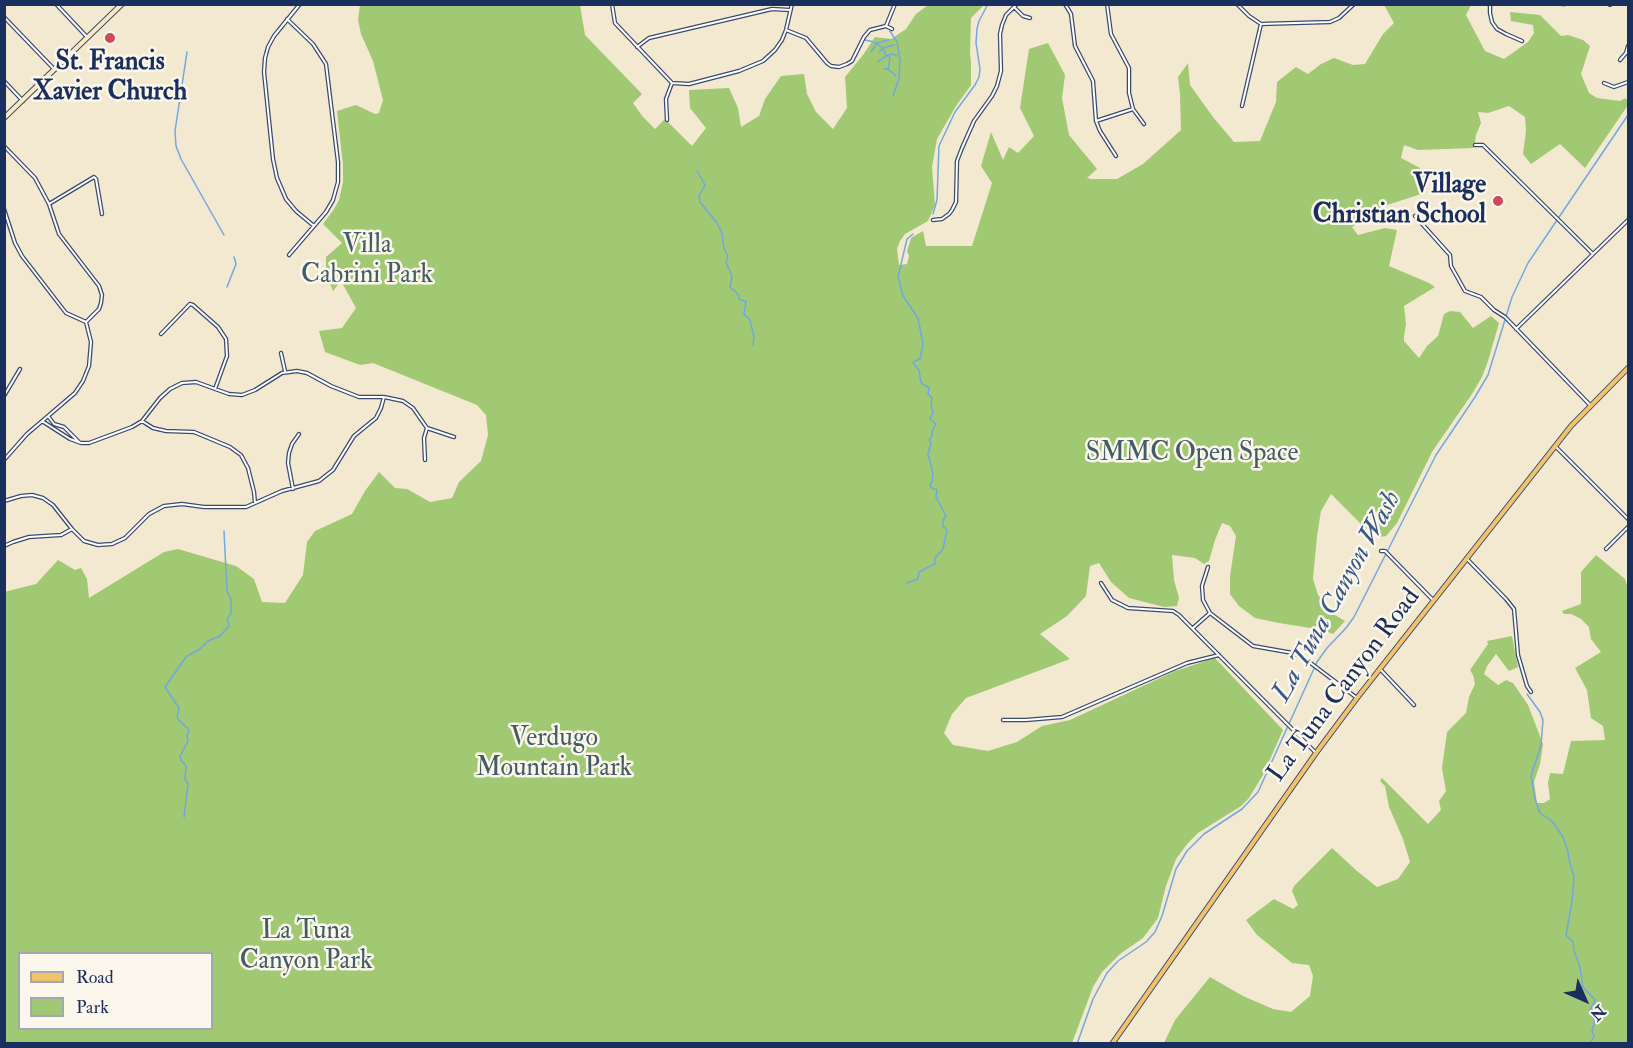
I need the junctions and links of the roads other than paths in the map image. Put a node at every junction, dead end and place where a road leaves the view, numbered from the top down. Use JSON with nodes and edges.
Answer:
{"nodes":[{"id":1,"x":56,"y":4,"type":"edge"},
{"id":2,"x":300,"y":4,"type":"edge"},
{"id":3,"x":612,"y":4,"type":"edge"},
{"id":4,"x":792,"y":4,"type":"edge"},
{"id":5,"x":896,"y":4,"type":"edge"},
{"id":6,"x":1065,"y":4,"type":"edge"},
{"id":7,"x":1107,"y":4,"type":"edge"},
{"id":8,"x":1237,"y":4,"type":"edge"},
{"id":9,"x":1354,"y":4,"type":"edge"},
{"id":10,"x":1490,"y":4,"type":"edge"},
{"id":11,"x":120,"y":5,"type":"edge"},
{"id":12,"x":1015,"y":6,"type":"edge"},
{"id":13,"x":791,"y":10,"type":"junction"},
{"id":14,"x":4,"y":17,"type":"edge"},
{"id":15,"x":1030,"y":18,"type":"dead end"},
{"id":16,"x":287,"y":19,"type":"junction"},
{"id":17,"x":1261,"y":24,"type":"junction"},
{"id":18,"x":886,"y":26,"type":"junction"},
{"id":19,"x":892,"y":29,"type":"dead end"},
{"id":20,"x":786,"y":30,"type":"junction"},
{"id":21,"x":88,"y":38,"type":"junction"},
{"id":22,"x":1522,"y":41,"type":"dead end"},
{"id":23,"x":1629,"y":46,"type":"edge"},
{"id":24,"x":637,"y":47,"type":"junction"},
{"id":25,"x":1620,"y":60,"type":"dead end"},
{"id":26,"x":55,"y":70,"type":"junction"},
{"id":27,"x":4,"y":81,"type":"edge"},
{"id":28,"x":1629,"y":82,"type":"edge"},
{"id":29,"x":672,"y":83,"type":"junction"},
{"id":30,"x":1604,"y":83,"type":"dead end"},
{"id":31,"x":24,"y":101,"type":"junction"},
{"id":32,"x":1242,"y":106,"type":"dead end"},
{"id":33,"x":1133,"y":109,"type":"junction"},
{"id":34,"x":4,"y":118,"type":"edge"},
{"id":35,"x":667,"y":120,"type":"dead end"},
{"id":36,"x":1096,"y":121,"type":"junction"},
{"id":37,"x":1144,"y":124,"type":"dead end"},
{"id":38,"x":1475,"y":145,"type":"dead end"},
{"id":39,"x":4,"y":146,"type":"edge"},
{"id":40,"x":1116,"y":156,"type":"dead end"},
{"id":41,"x":49,"y":204,"type":"junction"},
{"id":42,"x":4,"y":209,"type":"edge"},
{"id":43,"x":102,"y":214,"type":"dead end"},
{"id":44,"x":1415,"y":216,"type":"dead end"},
{"id":45,"x":933,"y":220,"type":"dead end"},
{"id":46,"x":1629,"y":220,"type":"edge"},
{"id":47,"x":314,"y":226,"type":"junction"},
{"id":48,"x":1593,"y":254,"type":"junction"},
{"id":49,"x":289,"y":255,"type":"dead end"},
{"id":50,"x":86,"y":322,"type":"junction"},
{"id":51,"x":1516,"y":329,"type":"junction"},
{"id":52,"x":161,"y":334,"type":"dead end"},
{"id":53,"x":281,"y":353,"type":"dead end"},
{"id":54,"x":1629,"y":368,"type":"edge"},
{"id":55,"x":20,"y":369,"type":"dead end"},
{"id":56,"x":285,"y":371,"type":"junction"},
{"id":57,"x":215,"y":389,"type":"junction"},
{"id":58,"x":4,"y":396,"type":"edge"},
{"id":59,"x":384,"y":397,"type":"junction"},
{"id":60,"x":1590,"y":405,"type":"junction"},
{"id":61,"x":48,"y":416,"type":"junction"},
{"id":62,"x":42,"y":421,"type":"junction"},
{"id":63,"x":142,"y":421,"type":"junction"},
{"id":64,"x":427,"y":428,"type":"junction"},
{"id":65,"x":299,"y":434,"type":"dead end"},
{"id":66,"x":454,"y":437,"type":"dead end"},
{"id":67,"x":81,"y":443,"type":"junction"},
{"id":68,"x":1555,"y":446,"type":"junction"},
{"id":69,"x":5,"y":459,"type":"edge"},
{"id":70,"x":425,"y":460,"type":"dead end"},
{"id":71,"x":293,"y":489,"type":"junction"},
{"id":72,"x":4,"y":501,"type":"edge"},
{"id":73,"x":255,"y":503,"type":"junction"},
{"id":74,"x":1629,"y":519,"type":"edge"},
{"id":75,"x":1629,"y":527,"type":"edge"},
{"id":76,"x":72,"y":529,"type":"junction"},
{"id":77,"x":4,"y":546,"type":"edge"},
{"id":78,"x":1606,"y":549,"type":"dead end"},
{"id":79,"x":1385,"y":552,"type":"dead end"},
{"id":80,"x":1467,"y":559,"type":"junction"},
{"id":81,"x":1208,"y":567,"type":"dead end"},
{"id":82,"x":1101,"y":583,"type":"dead end"},
{"id":83,"x":1434,"y":601,"type":"junction"},
{"id":84,"x":1210,"y":613,"type":"junction"},
{"id":85,"x":1193,"y":628,"type":"junction"},
{"id":86,"x":1220,"y":655,"type":"junction"},
{"id":87,"x":1380,"y":669,"type":"junction"},
{"id":88,"x":1531,"y":692,"type":"dead end"},
{"id":89,"x":1358,"y":699,"type":"junction"},
{"id":90,"x":1414,"y":705,"type":"dead end"},
{"id":91,"x":1003,"y":720,"type":"dead end"},
{"id":92,"x":1316,"y":753,"type":"junction"},
{"id":93,"x":1112,"y":1044,"type":"edge"}],
"edges":[{"from":1,"to":21,"type":"street"},
{"from":2,"to":16,"type":"street"},
{"from":3,"to":24,"type":"street"},
{"from":4,"to":13,"type":"street"},
{"from":5,"to":18,"type":"street"},
{"from":6,"to":36,"type":"street"},
{"from":7,"to":33,"type":"street"},
{"from":8,"to":17,"type":"street"},
{"from":9,"to":17,"type":"street"},
{"from":10,"to":22,"type":"street"},
{"from":11,"to":21,"type":"street"},
{"from":12,"to":15,"type":"street"},
{"from":12,"to":45,"type":"street"},
{"from":13,"to":20,"type":"street"},
{"from":13,"to":24,"type":"street"},
{"from":14,"to":26,"type":"street"},
{"from":16,"to":47,"type":"street"},
{"from":16,"to":47,"type":"street"},
{"from":17,"to":32,"type":"street"},
{"from":18,"to":19,"type":"street"},
{"from":18,"to":20,"type":"street"},
{"from":20,"to":29,"type":"street"},
{"from":21,"to":26,"type":"street"},
{"from":23,"to":25,"type":"street"},
{"from":24,"to":29,"type":"street"},
{"from":26,"to":31,"type":"street"},
{"from":27,"to":31,"type":"street"},
{"from":28,"to":30,"type":"street"},
{"from":29,"to":35,"type":"street"},
{"from":31,"to":34,"type":"street"},
{"from":33,"to":36,"type":"street"},
{"from":33,"to":37,"type":"street"},
{"from":36,"to":40,"type":"street"},
{"from":38,"to":48,"type":"street"},
{"from":39,"to":41,"type":"street"},
{"from":41,"to":43,"type":"street"},
{"from":41,"to":50,"type":"street"},
{"from":42,"to":50,"type":"street"},
{"from":44,"to":51,"type":"street"},
{"from":46,"to":48,"type":"street"},
{"from":47,"to":49,"type":"street"},
{"from":48,"to":51,"type":"street"},
{"from":50,"to":61,"type":"street"},
{"from":51,"to":60,"type":"street"},
{"from":52,"to":57,"type":"street"},
{"from":53,"to":56,"type":"street"},
{"from":54,"to":60,"type":"main road","name":"La Tuna Canyon Road"},
{"from":55,"to":58,"type":"street"},
{"from":56,"to":57,"type":"street"},
{"from":56,"to":59,"type":"street"},
{"from":57,"to":63,"type":"street"},
{"from":59,"to":64,"type":"street"},
{"from":59,"to":71,"type":"street"},
{"from":60,"to":68,"type":"main road","name":"La Tuna Canyon Road"},
{"from":61,"to":62,"type":"street"},
{"from":61,"to":67,"type":"street"},
{"from":62,"to":67,"type":"street"},
{"from":62,"to":69,"type":"street"},
{"from":63,"to":67,"type":"street"},
{"from":63,"to":73,"type":"street"},
{"from":64,"to":66,"type":"street"},
{"from":64,"to":70,"type":"street"},
{"from":65,"to":71,"type":"street"},
{"from":68,"to":74,"type":"street"},
{"from":68,"to":80,"type":"main road","name":"La Tuna Canyon Road"},
{"from":71,"to":73,"type":"street"},
{"from":72,"to":76,"type":"street"},
{"from":73,"to":76,"type":"street"},
{"from":75,"to":78,"type":"street"},
{"from":76,"to":77,"type":"street"},
{"from":79,"to":83,"type":"street"},
{"from":80,"to":83,"type":"main road","name":"La Tuna Canyon Road"},
{"from":80,"to":88,"type":"street"},
{"from":81,"to":84,"type":"street"},
{"from":82,"to":85,"type":"street"},
{"from":83,"to":87,"type":"main road","name":"La Tuna Canyon Road"},
{"from":84,"to":85,"type":"street"},
{"from":84,"to":89,"type":"street"},
{"from":85,"to":86,"type":"street"},
{"from":86,"to":91,"type":"street"},
{"from":86,"to":92,"type":"street"},
{"from":87,"to":89,"type":"main road","name":"La Tuna Canyon Road"},
{"from":87,"to":90,"type":"street"},
{"from":89,"to":92,"type":"main road","name":"La Tuna Canyon Road"},
{"from":92,"to":93,"type":"main road","name":"La Tuna Canyon Road"}]}
